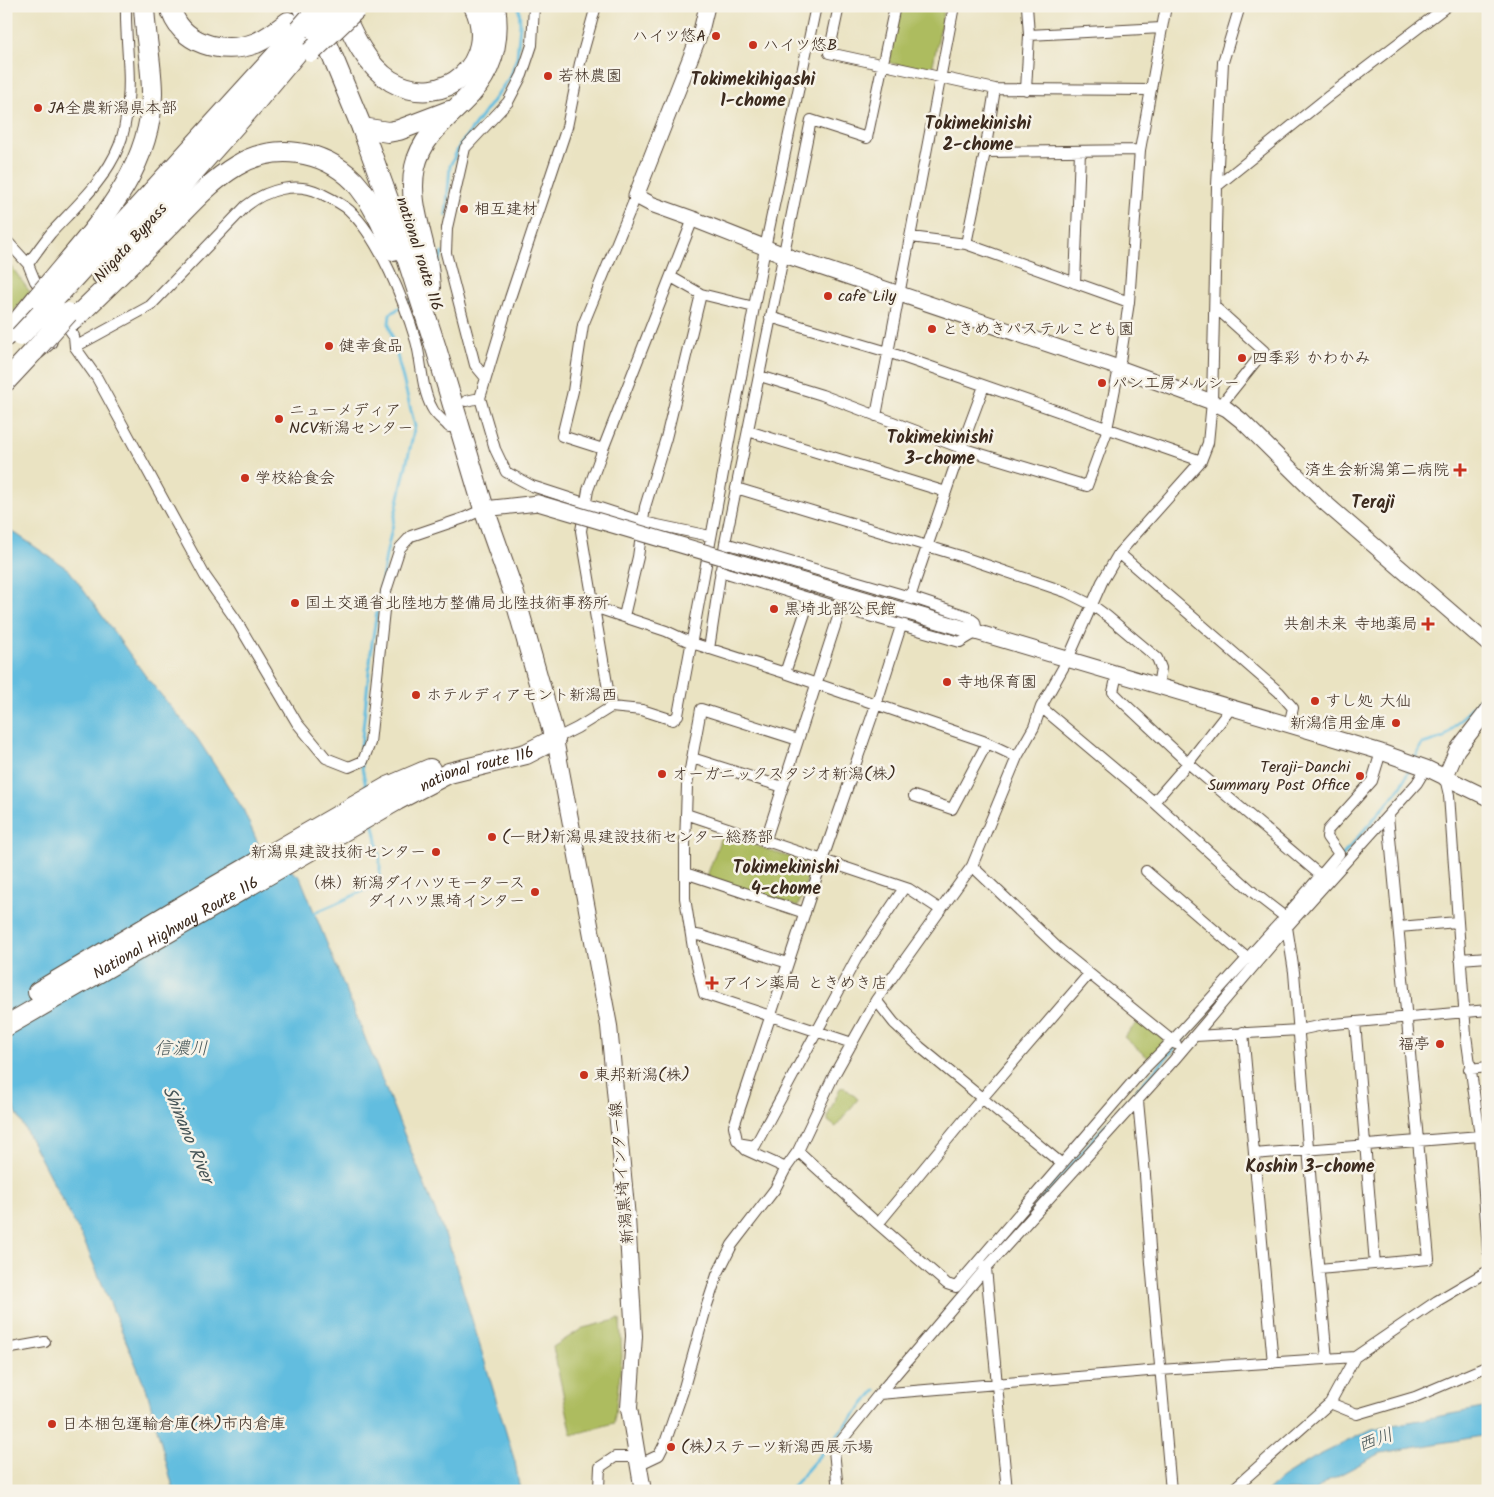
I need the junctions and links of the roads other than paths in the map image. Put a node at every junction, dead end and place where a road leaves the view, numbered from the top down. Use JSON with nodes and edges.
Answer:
{"nodes":[{"id":1,"x":126,"y":6,"type":"edge"},
{"id":2,"x":144,"y":6,"type":"edge"},
{"id":3,"x":170,"y":6,"type":"edge"},
{"id":4,"x":474,"y":6,"type":"edge"},
{"id":5,"x":494,"y":6,"type":"edge"},
{"id":6,"x":534,"y":6,"type":"edge"},
{"id":7,"x":596,"y":6,"type":"edge"},
{"id":8,"x":707,"y":6,"type":"edge"},
{"id":9,"x":816,"y":6,"type":"edge"},
{"id":10,"x":839,"y":6,"type":"edge"},
{"id":11,"x":895,"y":6,"type":"edge"},
{"id":12,"x":954,"y":6,"type":"edge"},
{"id":13,"x":1027,"y":6,"type":"edge"},
{"id":14,"x":1166,"y":6,"type":"edge"},
{"id":15,"x":1240,"y":6,"type":"edge"},
{"id":16,"x":1447,"y":6,"type":"edge"},
{"id":17,"x":327,"y":9,"type":"edge"},
{"id":18,"x":1162,"y":28,"type":"junction"},
{"id":19,"x":1028,"y":35,"type":"junction"},
{"id":20,"x":301,"y":37,"type":"junction"},
{"id":21,"x":883,"y":64,"type":"junction"},
{"id":22,"x":940,"y":77,"type":"junction"},
{"id":23,"x":995,"y":89,"type":"junction"},
{"id":24,"x":1026,"y":90,"type":"junction"},
{"id":25,"x":1151,"y":90,"type":"junction"},
{"id":26,"x":463,"y":102,"type":"junction"},
{"id":27,"x":364,"y":124,"type":"junction"},
{"id":28,"x":1140,"y":150,"type":"junction"},
{"id":29,"x":1080,"y":151,"type":"junction"},
{"id":30,"x":985,"y":152,"type":"junction"},
{"id":31,"x":1217,"y":186,"type":"junction"},
{"id":32,"x":636,"y":196,"type":"junction"},
{"id":33,"x":693,"y":219,"type":"junction"},
{"id":34,"x":911,"y":237,"type":"junction"},
{"id":35,"x":6,"y":240,"type":"edge"},
{"id":36,"x":966,"y":244,"type":"junction"},
{"id":37,"x":765,"y":248,"type":"junction"},
{"id":38,"x":784,"y":255,"type":"junction"},
{"id":39,"x":28,"y":264,"type":"junction"},
{"id":40,"x":671,"y":277,"type":"junction"},
{"id":41,"x":1075,"y":283,"type":"junction"},
{"id":42,"x":54,"y":289,"type":"junction"},
{"id":43,"x":701,"y":294,"type":"junction"},
{"id":44,"x":420,"y":295,"type":"junction"},
{"id":45,"x":899,"y":295,"type":"junction"},
{"id":46,"x":1129,"y":302,"type":"junction"},
{"id":47,"x":754,"y":307,"type":"junction"},
{"id":48,"x":1215,"y":307,"type":"junction"},
{"id":49,"x":70,"y":316,"type":"junction"},
{"id":50,"x":770,"y":317,"type":"junction"},
{"id":51,"x":6,"y":336,"type":"edge"},
{"id":52,"x":75,"y":347,"type":"junction"},
{"id":53,"x":436,"y":348,"type":"junction"},
{"id":54,"x":6,"y":351,"type":"edge"},
{"id":55,"x":888,"y":352,"type":"junction"},
{"id":56,"x":1120,"y":368,"type":"junction"},
{"id":57,"x":760,"y":376,"type":"junction"},
{"id":58,"x":485,"y":377,"type":"junction"},
{"id":59,"x":6,"y":381,"type":"edge"},
{"id":60,"x":984,"y":386,"type":"junction"},
{"id":61,"x":473,"y":400,"type":"junction"},
{"id":62,"x":1216,"y":404,"type":"junction"},
{"id":63,"x":876,"y":416,"type":"junction"},
{"id":64,"x":459,"y":426,"type":"junction"},
{"id":65,"x":1107,"y":427,"type":"junction"},
{"id":66,"x":748,"y":431,"type":"junction"},
{"id":67,"x":961,"y":448,"type":"junction"},
{"id":68,"x":603,"y":449,"type":"junction"},
{"id":69,"x":1201,"y":461,"type":"junction"},
{"id":70,"x":736,"y":488,"type":"junction"},
{"id":71,"x":946,"y":492,"type":"junction"},
{"id":72,"x":586,"y":504,"type":"junction"},
{"id":73,"x":484,"y":509,"type":"junction"},
{"id":74,"x":643,"y":522,"type":"junction"},
{"id":75,"x":710,"y":536,"type":"junction"},
{"id":76,"x":725,"y":543,"type":"junction"},
{"id":77,"x":928,"y":546,"type":"junction"},
{"id":78,"x":1119,"y":553,"type":"junction"},
{"id":79,"x":720,"y":571,"type":"junction"},
{"id":80,"x":910,"y":597,"type":"junction"},
{"id":81,"x":810,"y":598,"type":"junction"},
{"id":82,"x":1092,"y":605,"type":"junction"},
{"id":83,"x":594,"y":607,"type":"junction"},
{"id":84,"x":841,"y":608,"type":"junction"},
{"id":85,"x":624,"y":616,"type":"junction"},
{"id":86,"x":901,"y":625,"type":"junction"},
{"id":87,"x":977,"y":632,"type":"junction"},
{"id":88,"x":692,"y":643,"type":"junction"},
{"id":89,"x":1488,"y":644,"type":"edge"},
{"id":90,"x":709,"y":649,"type":"junction"},
{"id":91,"x":1068,"y":659,"type":"junction"},
{"id":92,"x":786,"y":673,"type":"junction"},
{"id":93,"x":1117,"y":674,"type":"junction"},
{"id":94,"x":815,"y":685,"type":"junction"},
{"id":95,"x":1158,"y":686,"type":"junction"},
{"id":96,"x":876,"y":705,"type":"junction"},
{"id":97,"x":611,"y":707,"type":"junction"},
{"id":98,"x":1041,"y":707,"type":"junction"},
{"id":99,"x":1232,"y":707,"type":"junction"},
{"id":100,"x":1488,"y":710,"type":"edge"},
{"id":101,"x":1289,"y":724,"type":"junction"},
{"id":102,"x":555,"y":738,"type":"junction"},
{"id":103,"x":798,"y":740,"type":"junction"},
{"id":104,"x":987,"y":743,"type":"junction"},
{"id":105,"x":1381,"y":752,"type":"junction"},
{"id":106,"x":1017,"y":757,"type":"junction"},
{"id":107,"x":692,"y":758,"type":"junction"},
{"id":108,"x":1188,"y":763,"type":"junction"},
{"id":109,"x":1426,"y":768,"type":"junction"},
{"id":110,"x":1445,"y":778,"type":"junction"},
{"id":111,"x":783,"y":787,"type":"junction"},
{"id":112,"x":392,"y":794,"type":"junction"},
{"id":113,"x":914,"y":796,"type":"dead end"},
{"id":114,"x":1488,"y":798,"type":"edge"},
{"id":115,"x":1154,"y":802,"type":"junction"},
{"id":116,"x":686,"y":814,"type":"junction"},
{"id":117,"x":1388,"y":816,"type":"junction"},
{"id":118,"x":765,"y":842,"type":"junction"},
{"id":119,"x":822,"y":861,"type":"junction"},
{"id":120,"x":972,"y":866,"type":"junction"},
{"id":121,"x":1146,"y":871,"type":"dead end"},
{"id":122,"x":685,"y":873,"type":"junction"},
{"id":123,"x":1320,"y":875,"type":"junction"},
{"id":124,"x":904,"y":888,"type":"junction"},
{"id":125,"x":941,"y":910,"type":"junction"},
{"id":126,"x":805,"y":913,"type":"junction"},
{"id":127,"x":1285,"y":916,"type":"junction"},
{"id":128,"x":1457,"y":922,"type":"junction"},
{"id":129,"x":1287,"y":927,"type":"junction"},
{"id":130,"x":1399,"y":927,"type":"junction"},
{"id":131,"x":691,"y":934,"type":"junction"},
{"id":132,"x":1488,"y":957,"type":"edge"},
{"id":133,"x":1247,"y":958,"type":"junction"},
{"id":134,"x":1460,"y":959,"type":"junction"},
{"id":135,"x":788,"y":963,"type":"junction"},
{"id":136,"x":1088,"y":974,"type":"junction"},
{"id":137,"x":876,"y":1000,"type":"junction"},
{"id":138,"x":1488,"y":1010,"type":"edge"},
{"id":139,"x":6,"y":1011,"type":"edge"},
{"id":140,"x":1464,"y":1012,"type":"junction"},
{"id":141,"x":771,"y":1016,"type":"junction"},
{"id":142,"x":1407,"y":1017,"type":"junction"},
{"id":143,"x":1355,"y":1022,"type":"junction"},
{"id":144,"x":6,"y":1026,"type":"edge"},
{"id":145,"x":1298,"y":1030,"type":"junction"},
{"id":146,"x":817,"y":1032,"type":"junction"},
{"id":147,"x":1243,"y":1032,"type":"junction"},
{"id":148,"x":1195,"y":1036,"type":"junction"},
{"id":149,"x":1172,"y":1041,"type":"junction"},
{"id":150,"x":852,"y":1043,"type":"junction"},
{"id":151,"x":1183,"y":1049,"type":"junction"},
{"id":152,"x":1488,"y":1067,"type":"edge"},
{"id":153,"x":1469,"y":1069,"type":"junction"},
{"id":154,"x":983,"y":1099,"type":"junction"},
{"id":155,"x":1138,"y":1101,"type":"junction"},
{"id":156,"x":1480,"y":1136,"type":"junction"},
{"id":157,"x":1418,"y":1141,"type":"junction"},
{"id":158,"x":740,"y":1143,"type":"junction"},
{"id":159,"x":1365,"y":1145,"type":"junction"},
{"id":160,"x":1308,"y":1150,"type":"junction"},
{"id":161,"x":798,"y":1151,"type":"junction"},
{"id":162,"x":1254,"y":1154,"type":"junction"},
{"id":163,"x":1062,"y":1164,"type":"junction"},
{"id":164,"x":786,"y":1168,"type":"junction"},
{"id":165,"x":1485,"y":1182,"type":"edge"},
{"id":166,"x":878,"y":1224,"type":"junction"},
{"id":167,"x":1488,"y":1251,"type":"edge"},
{"id":168,"x":1375,"y":1264,"type":"junction"},
{"id":169,"x":983,"y":1265,"type":"junction"},
{"id":170,"x":1319,"y":1269,"type":"junction"},
{"id":171,"x":1488,"y":1271,"type":"edge"},
{"id":172,"x":45,"y":1342,"type":"dead end"},
{"id":173,"x":6,"y":1350,"type":"edge"},
{"id":174,"x":1355,"y":1357,"type":"junction"},
{"id":175,"x":1327,"y":1359,"type":"junction"},
{"id":176,"x":1273,"y":1363,"type":"junction"},
{"id":177,"x":1488,"y":1366,"type":"edge"},
{"id":178,"x":1160,"y":1370,"type":"junction"},
{"id":179,"x":998,"y":1384,"type":"junction"},
{"id":180,"x":879,"y":1394,"type":"junction"},
{"id":181,"x":1330,"y":1403,"type":"junction"},
{"id":182,"x":638,"y":1461,"type":"junction"},
{"id":183,"x":601,"y":1491,"type":"edge"},
{"id":184,"x":643,"y":1491,"type":"edge"},
{"id":185,"x":838,"y":1491,"type":"edge"},
{"id":186,"x":1007,"y":1491,"type":"edge"},
{"id":187,"x":1171,"y":1491,"type":"edge"},
{"id":188,"x":1231,"y":1491,"type":"edge"}],
"edges":[{"from":1,"to":39,"type":"street"},
{"from":2,"to":42,"type":"highway"},
{"from":3,"to":20,"type":"highway"},
{"from":4,"to":17,"type":"highway"},
{"from":5,"to":26,"type":"highway"},
{"from":6,"to":58,"type":"street"},
{"from":7,"to":58,"type":"street"},
{"from":8,"to":32,"type":"street"},
{"from":9,"to":37,"type":"street"},
{"from":10,"to":21,"type":"street"},
{"from":11,"to":21,"type":"street"},
{"from":12,"to":22,"type":"street"},
{"from":13,"to":19,"type":"street"},
{"from":14,"to":18,"type":"street"},
{"from":15,"to":31,"type":"street"},
{"from":16,"to":31,"type":"street"},
{"from":17,"to":20,"type":"highway","bridge":true},
{"from":17,"to":20,"type":"highway","bridge":true},
{"from":17,"to":27,"type":"highway","name":"national route 116"},
{"from":17,"to":27,"type":"highway"},
{"from":18,"to":19,"type":"street"},
{"from":18,"to":25,"type":"street"},
{"from":19,"to":24,"type":"street"},
{"from":20,"to":42,"type":"highway"},
{"from":20,"to":49,"type":"highway","name":"Niigata Bypass"},
{"from":21,"to":22,"type":"street"},
{"from":21,"to":38,"type":"street"},
{"from":22,"to":23,"type":"street"},
{"from":22,"to":34,"type":"street"},
{"from":23,"to":24,"type":"street"},
{"from":23,"to":30,"type":"street"},
{"from":24,"to":25,"type":"street"},
{"from":25,"to":28,"type":"street"},
{"from":26,"to":27,"type":"highway"},
{"from":26,"to":44,"type":"highway"},
{"from":27,"to":44,"type":"highway","name":"national route 116"},
{"from":27,"to":53,"type":"highway","name":"national route 116"},
{"from":28,"to":29,"type":"street"},
{"from":28,"to":46,"type":"street"},
{"from":29,"to":30,"type":"street"},
{"from":29,"to":41,"type":"street"},
{"from":30,"to":36,"type":"street"},
{"from":31,"to":48,"type":"street"},
{"from":32,"to":33,"type":"street"},
{"from":32,"to":68,"type":"street"},
{"from":33,"to":37,"type":"street"},
{"from":33,"to":40,"type":"street"},
{"from":34,"to":36,"type":"street"},
{"from":34,"to":45,"type":"street"},
{"from":35,"to":39,"type":"street"},
{"from":36,"to":41,"type":"street"},
{"from":37,"to":38,"type":"street"},
{"from":37,"to":47,"type":"street"},
{"from":38,"to":45,"type":"street"},
{"from":38,"to":50,"type":"street"},
{"from":39,"to":52,"type":"street"},
{"from":40,"to":43,"type":"street"},
{"from":40,"to":68,"type":"street"},
{"from":41,"to":46,"type":"street"},
{"from":42,"to":51,"type":"highway","bridge":true},
{"from":42,"to":54,"type":"highway","bridge":true},
{"from":43,"to":47,"type":"street"},
{"from":43,"to":74,"type":"street"},
{"from":44,"to":49,"type":"highway"},
{"from":44,"to":53,"type":"highway"},
{"from":44,"to":61,"type":"highway","name":"national route 116"},
{"from":45,"to":55,"type":"street"},
{"from":45,"to":56,"type":"street"},
{"from":46,"to":56,"type":"street"},
{"from":47,"to":75,"type":"street"},
{"from":48,"to":62,"type":"street"},
{"from":48,"to":62,"type":"street"},
{"from":49,"to":59,"type":"highway","bridge":true},
{"from":50,"to":55,"type":"street"},
{"from":50,"to":57,"type":"street"},
{"from":52,"to":64,"type":"street"},
{"from":52,"to":73,"type":"street"},
{"from":53,"to":64,"type":"highway","name":"national route 116"},
{"from":55,"to":60,"type":"street"},
{"from":55,"to":63,"type":"street"},
{"from":56,"to":62,"type":"street"},
{"from":56,"to":65,"type":"street"},
{"from":57,"to":63,"type":"street"},
{"from":57,"to":66,"type":"street"},
{"from":58,"to":61,"type":"street"},
{"from":60,"to":65,"type":"street"},
{"from":60,"to":67,"type":"street"},
{"from":61,"to":72,"type":"street"},
{"from":61,"to":73,"type":"highway","name":"national route 116"},
{"from":62,"to":69,"type":"street"},
{"from":62,"to":89,"type":"street"},
{"from":63,"to":67,"type":"street"},
{"from":64,"to":73,"type":"highway","name":"national route 116"},
{"from":65,"to":67,"type":"street"},
{"from":65,"to":69,"type":"street"},
{"from":66,"to":70,"type":"street"},
{"from":66,"to":71,"type":"street"},
{"from":67,"to":71,"type":"street"},
{"from":68,"to":72,"type":"street"},
{"from":69,"to":78,"type":"street"},
{"from":70,"to":76,"type":"street"},
{"from":70,"to":77,"type":"street"},
{"from":71,"to":77,"type":"street"},
{"from":72,"to":74,"type":"street"},
{"from":72,"to":83,"type":"street"},
{"from":73,"to":87,"type":"street","bridge":true},
{"from":73,"to":102,"type":"highway","name":"national route 116"},
{"from":74,"to":75,"type":"street"},
{"from":74,"to":85,"type":"street"},
{"from":75,"to":88,"type":"street"},
{"from":76,"to":79,"type":"street"},
{"from":76,"to":80,"type":"street"},
{"from":77,"to":80,"type":"street"},
{"from":77,"to":82,"type":"street"},
{"from":78,"to":82,"type":"street"},
{"from":78,"to":101,"type":"street"},
{"from":79,"to":81,"type":"street"},
{"from":79,"to":90,"type":"street"},
{"from":80,"to":86,"type":"street"},
{"from":80,"to":87,"type":"street"},
{"from":81,"to":84,"type":"street"},
{"from":81,"to":92,"type":"street"},
{"from":82,"to":91,"type":"street"},
{"from":82,"to":95,"type":"street"},
{"from":83,"to":85,"type":"street"},
{"from":83,"to":97,"type":"street"},
{"from":84,"to":86,"type":"street"},
{"from":84,"to":94,"type":"street"},
{"from":85,"to":88,"type":"street"},
{"from":86,"to":87,"type":"street"},
{"from":86,"to":96,"type":"street"},
{"from":87,"to":91,"type":"street"},
{"from":88,"to":90,"type":"street"},
{"from":88,"to":97,"type":"street"},
{"from":90,"to":92,"type":"street"},
{"from":91,"to":93,"type":"street"},
{"from":91,"to":98,"type":"street"},
{"from":92,"to":94,"type":"street"},
{"from":93,"to":95,"type":"street"},
{"from":93,"to":108,"type":"street"},
{"from":94,"to":96,"type":"street"},
{"from":94,"to":103,"type":"street"},
{"from":95,"to":99,"type":"street"},
{"from":96,"to":104,"type":"street"},
{"from":96,"to":119,"type":"street"},
{"from":97,"to":102,"type":"street"},
{"from":98,"to":106,"type":"street"},
{"from":98,"to":115,"type":"street"},
{"from":99,"to":101,"type":"street"},
{"from":99,"to":108,"type":"street"},
{"from":100,"to":110,"type":"street"},
{"from":101,"to":105,"type":"street"},
{"from":102,"to":112,"type":"highway","name":"national route 116"},
{"from":102,"to":182,"type":"main road","name":"新潟黒埼インター線"},
{"from":103,"to":107,"type":"street"},
{"from":103,"to":111,"type":"street"},
{"from":104,"to":106,"type":"street"},
{"from":104,"to":113,"type":"street"},
{"from":105,"to":109,"type":"street"},
{"from":105,"to":123,"type":"street"},
{"from":106,"to":120,"type":"street"},
{"from":107,"to":111,"type":"street"},
{"from":107,"to":116,"type":"street"},
{"from":108,"to":115,"type":"street"},
{"from":108,"to":123,"type":"street"},
{"from":109,"to":110,"type":"street"},
{"from":109,"to":117,"type":"street"},
{"from":110,"to":114,"type":"street"},
{"from":110,"to":128,"type":"street"},
{"from":111,"to":118,"type":"street"},
{"from":112,"to":139,"type":"highway","name":"National Highway Route 116"},
{"from":112,"to":144,"type":"highway","name":"National Highway Route 116"},
{"from":115,"to":127,"type":"street"},
{"from":116,"to":118,"type":"street"},
{"from":116,"to":122,"type":"street"},
{"from":117,"to":129,"type":"street"},
{"from":117,"to":130,"type":"street"},
{"from":118,"to":119,"type":"street"},
{"from":119,"to":124,"type":"street"},
{"from":119,"to":126,"type":"street"},
{"from":120,"to":125,"type":"street"},
{"from":120,"to":136,"type":"street"},
{"from":121,"to":133,"type":"street"},
{"from":122,"to":126,"type":"street"},
{"from":122,"to":131,"type":"street"},
{"from":123,"to":127,"type":"street"},
{"from":124,"to":125,"type":"street"},
{"from":124,"to":146,"type":"street"},
{"from":125,"to":137,"type":"street"},
{"from":126,"to":135,"type":"street"},
{"from":127,"to":133,"type":"street"},
{"from":128,"to":130,"type":"street"},
{"from":128,"to":134,"type":"street"},
{"from":129,"to":145,"type":"street"},
{"from":129,"to":148,"type":"street"},
{"from":130,"to":142,"type":"street"},
{"from":131,"to":135,"type":"street"},
{"from":131,"to":141,"type":"street"},
{"from":132,"to":134,"type":"street"},
{"from":133,"to":149,"type":"street"},
{"from":134,"to":140,"type":"street"},
{"from":135,"to":141,"type":"street"},
{"from":136,"to":149,"type":"street"},
{"from":136,"to":154,"type":"street"},
{"from":137,"to":150,"type":"street"},
{"from":137,"to":154,"type":"street"},
{"from":138,"to":140,"type":"street"},
{"from":140,"to":142,"type":"street"},
{"from":140,"to":153,"type":"street"},
{"from":141,"to":146,"type":"street"},
{"from":141,"to":158,"type":"street"},
{"from":142,"to":143,"type":"street"},
{"from":142,"to":157,"type":"street"},
{"from":143,"to":145,"type":"street"},
{"from":143,"to":159,"type":"street"},
{"from":145,"to":147,"type":"street"},
{"from":145,"to":160,"type":"street"},
{"from":146,"to":150,"type":"street"},
{"from":146,"to":158,"type":"street"},
{"from":147,"to":148,"type":"street"},
{"from":147,"to":162,"type":"street"},
{"from":148,"to":151,"type":"street"},
{"from":149,"to":151,"type":"street"},
{"from":149,"to":163,"type":"street"},
{"from":150,"to":161,"type":"street"},
{"from":151,"to":155,"type":"street"},
{"from":152,"to":153,"type":"street"},
{"from":153,"to":156,"type":"street"},
{"from":154,"to":163,"type":"street"},
{"from":154,"to":166,"type":"street"},
{"from":155,"to":169,"type":"street"},
{"from":155,"to":178,"type":"street"},
{"from":156,"to":157,"type":"street"},
{"from":156,"to":165,"type":"street"},
{"from":157,"to":159,"type":"street"},
{"from":157,"to":168,"type":"street"},
{"from":158,"to":164,"type":"street"},
{"from":159,"to":160,"type":"street"},
{"from":159,"to":168,"type":"street"},
{"from":160,"to":162,"type":"street"},
{"from":160,"to":170,"type":"street"},
{"from":161,"to":164,"type":"street"},
{"from":161,"to":166,"type":"street"},
{"from":162,"to":176,"type":"street"},
{"from":163,"to":169,"type":"street"},
{"from":164,"to":182,"type":"street"},
{"from":165,"to":167,"type":"street"},
{"from":166,"to":169,"type":"street"},
{"from":168,"to":170,"type":"street"},
{"from":169,"to":179,"type":"street"},
{"from":169,"to":180,"type":"street"},
{"from":170,"to":175,"type":"street"},
{"from":171,"to":174,"type":"street"},
{"from":172,"to":173,"type":"street"},
{"from":174,"to":175,"type":"street"},
{"from":174,"to":181,"type":"street"},
{"from":175,"to":176,"type":"street"},
{"from":176,"to":178,"type":"street"},
{"from":177,"to":181,"type":"street"},
{"from":178,"to":179,"type":"street"},
{"from":178,"to":187,"type":"street"},
{"from":179,"to":180,"type":"street"},
{"from":179,"to":186,"type":"street"},
{"from":180,"to":185,"type":"street"},
{"from":181,"to":188,"type":"street"},
{"from":182,"to":183,"type":"street"},
{"from":182,"to":184,"type":"main road","name":"新潟黒埼インター線"}]}
